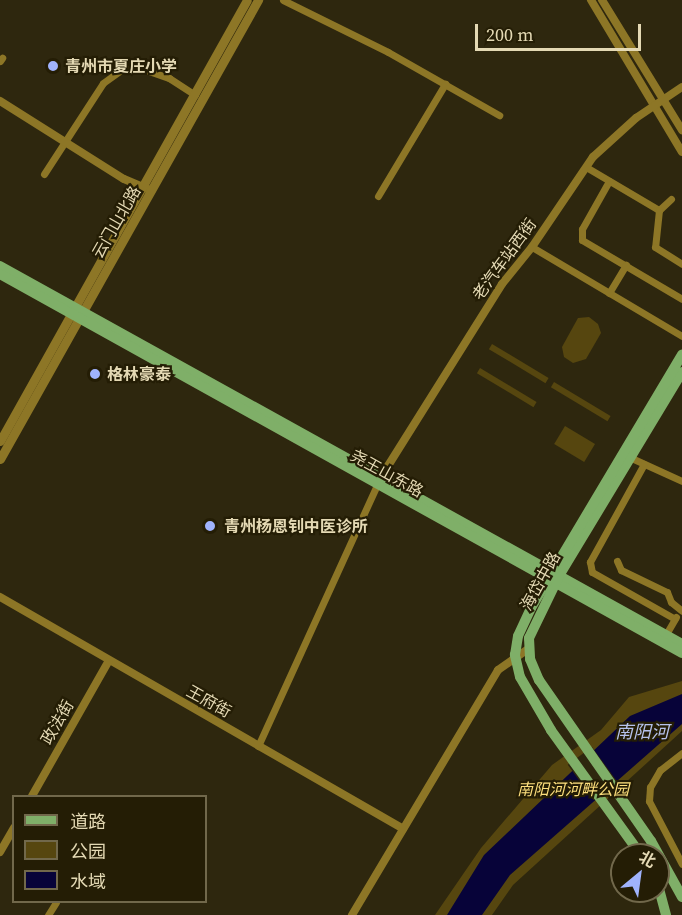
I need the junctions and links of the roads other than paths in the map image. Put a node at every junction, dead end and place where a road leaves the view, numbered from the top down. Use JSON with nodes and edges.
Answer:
{"nodes":[{"id":1,"x":247,"y":0,"type":"edge"},
{"id":2,"x":258,"y":0,"type":"edge"},
{"id":3,"x":283,"y":0,"type":"edge"},
{"id":4,"x":591,"y":0,"type":"edge"},
{"id":5,"x":602,"y":0,"type":"edge"},
{"id":6,"x":445,"y":84,"type":"junction"},
{"id":7,"x":682,"y":87,"type":"edge"},
{"id":8,"x":195,"y":95,"type":"junction"},
{"id":9,"x":664,"y":99,"type":"junction"},
{"id":10,"x":0,"y":101,"type":"edge"},
{"id":11,"x":655,"y":105,"type":"junction"},
{"id":12,"x":500,"y":115,"type":"dead end"},
{"id":13,"x":682,"y":130,"type":"edge"},
{"id":14,"x":64,"y":142,"type":"junction"},
{"id":15,"x":682,"y":152,"type":"edge"},
{"id":16,"x":586,"y":167,"type":"junction"},
{"id":17,"x":44,"y":174,"type":"dead end"},
{"id":18,"x":609,"y":181,"type":"junction"},
{"id":19,"x":148,"y":189,"type":"junction"},
{"id":20,"x":378,"y":196,"type":"dead end"},
{"id":21,"x":671,"y":199,"type":"dead end"},
{"id":22,"x":659,"y":210,"type":"junction"},
{"id":23,"x":532,"y":247,"type":"junction"},
{"id":24,"x":682,"y":264,"type":"edge"},
{"id":25,"x":626,"y":265,"type":"junction"},
{"id":26,"x":0,"y":266,"type":"edge"},
{"id":27,"x":0,"y":274,"type":"edge"},
{"id":28,"x":609,"y":292,"type":"junction"},
{"id":29,"x":682,"y":299,"type":"edge"},
{"id":30,"x":75,"y":314,"type":"junction"},
{"id":31,"x":682,"y":336,"type":"edge"},
{"id":32,"x":682,"y":355,"type":"edge"},
{"id":33,"x":682,"y":372,"type":"edge"},
{"id":34,"x":0,"y":441,"type":"edge"},
{"id":35,"x":625,"y":455,"type":"junction"},
{"id":36,"x":0,"y":459,"type":"edge"},
{"id":37,"x":644,"y":464,"type":"junction"},
{"id":38,"x":379,"y":480,"type":"junction"},
{"id":39,"x":682,"y":481,"type":"edge"},
{"id":40,"x":617,"y":561,"type":"dead end"},
{"id":41,"x":553,"y":578,"type":"junction"},
{"id":42,"x":0,"y":597,"type":"edge"},
{"id":43,"x":681,"y":611,"type":"edge"},
{"id":44,"x":675,"y":619,"type":"junction"},
{"id":45,"x":667,"y":640,"type":"junction"},
{"id":46,"x":682,"y":644,"type":"edge"},
{"id":47,"x":529,"y":648,"type":"junction"},
{"id":48,"x":682,"y":653,"type":"edge"},
{"id":49,"x":515,"y":655,"type":"junction"},
{"id":50,"x":108,"y":662,"type":"junction"},
{"id":51,"x":258,"y":746,"type":"junction"},
{"id":52,"x":682,"y":753,"type":"edge"},
{"id":53,"x":33,"y":795,"type":"edge"},
{"id":54,"x":403,"y":829,"type":"junction"},
{"id":55,"x":12,"y":831,"type":"edge"},
{"id":56,"x":633,"y":843,"type":"edge"},
{"id":57,"x":0,"y":852,"type":"edge"},
{"id":58,"x":682,"y":864,"type":"edge"},
{"id":59,"x":680,"y":887,"type":"edge"},
{"id":60,"x":682,"y":897,"type":"edge"},
{"id":61,"x":352,"y":915,"type":"edge"}],
"edges":[{"from":1,"to":8,"type":"main road","name":"云门山北路"},
{"from":2,"to":19,"type":"main road","name":"云门山北路"},
{"from":3,"to":6,"type":"street"},
{"from":4,"to":11,"type":"street"},
{"from":5,"to":9,"type":"street"},
{"from":6,"to":12,"type":"street"},
{"from":6,"to":20,"type":"street"},
{"from":7,"to":9,"type":"street","name":"老汽车站西街"},
{"from":8,"to":14,"type":"street"},
{"from":8,"to":19,"type":"main road","name":"云门山北路"},
{"from":9,"to":11,"type":"street","name":"老汽车站西街"},
{"from":9,"to":13,"type":"street"},
{"from":10,"to":14,"type":"street"},
{"from":11,"to":15,"type":"street"},
{"from":11,"to":16,"type":"street","name":"老汽车站西街"},
{"from":14,"to":17,"type":"street"},
{"from":14,"to":19,"type":"street"},
{"from":16,"to":18,"type":"street"},
{"from":16,"to":23,"type":"street","name":"老汽车站西街"},
{"from":18,"to":22,"type":"street"},
{"from":18,"to":25,"type":"street"},
{"from":19,"to":30,"type":"main road","name":"云门山北路"},
{"from":21,"to":22,"type":"street"},
{"from":22,"to":24,"type":"street"},
{"from":23,"to":28,"type":"street"},
{"from":23,"to":38,"type":"street","name":"老汽车站西街"},
{"from":25,"to":28,"type":"street"},
{"from":25,"to":29,"type":"street"},
{"from":26,"to":30,"type":"main road"},
{"from":27,"to":30,"type":"main road"},
{"from":28,"to":31,"type":"street"},
{"from":30,"to":34,"type":"main road","name":"云门山北路"},
{"from":30,"to":36,"type":"main road","name":"云门山北路"},
{"from":30,"to":38,"type":"main road","name":"尧王山东路"},
{"from":32,"to":35,"type":"main road","name":"海岱中路"},
{"from":33,"to":35,"type":"main road","name":"海岱中路"},
{"from":35,"to":37,"type":"street"},
{"from":35,"to":41,"type":"main road","name":"海岱中路"},
{"from":37,"to":39,"type":"street"},
{"from":37,"to":44,"type":"street"},
{"from":38,"to":41,"type":"main road","name":"尧王山东路"},
{"from":38,"to":51,"type":"street"},
{"from":40,"to":43,"type":"street"},
{"from":41,"to":45,"type":"main road","name":"尧王山东路"},
{"from":41,"to":47,"type":"main road","name":"海岱中路"},
{"from":41,"to":49,"type":"main road","name":"海岱中路"},
{"from":42,"to":50,"type":"street","name":"王府街"},
{"from":43,"to":44,"type":"street"},
{"from":44,"to":45,"type":"street"},
{"from":45,"to":46,"type":"main road","name":"尧王山东路"},
{"from":45,"to":48,"type":"main road","name":"尧王山东路"},
{"from":47,"to":49,"type":"street"},
{"from":47,"to":59,"type":"main road"},
{"from":49,"to":54,"type":"street"},
{"from":49,"to":56,"type":"main road"},
{"from":50,"to":51,"type":"street","name":"王府街"},
{"from":50,"to":53,"type":"street","name":"政法街"},
{"from":51,"to":54,"type":"street","name":"王府街"},
{"from":52,"to":58,"type":"street"},
{"from":54,"to":61,"type":"street"},
{"from":55,"to":57,"type":"street"},
{"from":59,"to":60,"type":"main road"}]}
